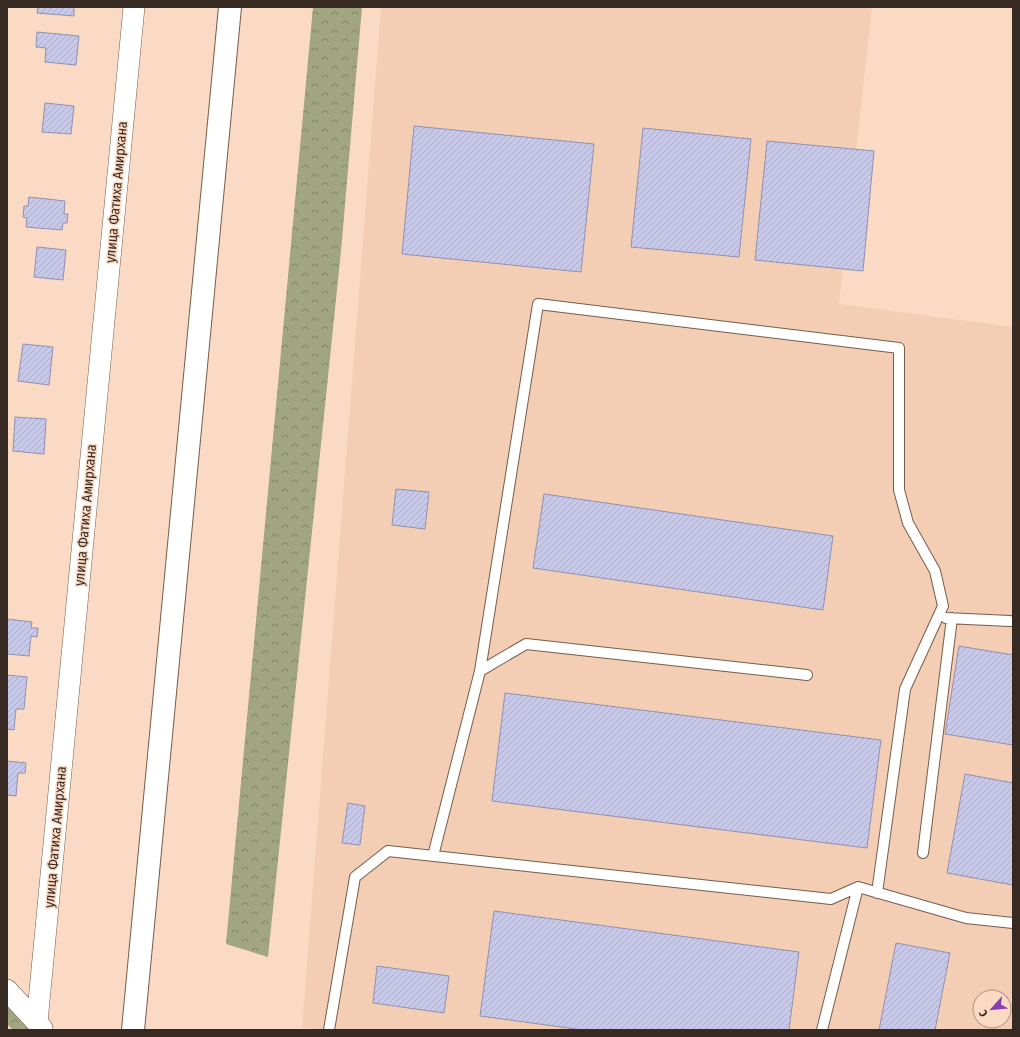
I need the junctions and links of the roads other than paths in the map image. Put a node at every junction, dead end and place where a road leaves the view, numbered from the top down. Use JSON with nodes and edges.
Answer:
{"nodes":[{"id":1,"x":134,"y":7,"type":"edge"},
{"id":2,"x":230,"y":7,"type":"edge"},
{"id":3,"x":938,"y":618,"type":"junction"},
{"id":4,"x":952,"y":618,"type":"junction"},
{"id":5,"x":1010,"y":621,"type":"dead end"},
{"id":6,"x":480,"y":671,"type":"junction"},
{"id":7,"x":807,"y":675,"type":"dead end"},
{"id":8,"x":923,"y":853,"type":"dead end"},
{"id":9,"x":433,"y":856,"type":"junction"},
{"id":10,"x":858,"y":887,"type":"junction"},
{"id":11,"x":877,"y":892,"type":"junction"},
{"id":12,"x":1013,"y":923,"type":"edge"},
{"id":13,"x":7,"y":990,"type":"edge"},
{"id":14,"x":41,"y":1026,"type":"edge"},
{"id":15,"x":133,"y":1030,"type":"edge"},
{"id":16,"x":329,"y":1030,"type":"edge"},
{"id":17,"x":822,"y":1030,"type":"edge"}],
"edges":[{"from":1,"to":14,"type":"street","name":"улица Фатиха Амирхана"},
{"from":2,"to":15,"type":"street"},
{"from":3,"to":4,"type":"lane"},
{"from":3,"to":6,"type":"lane"},
{"from":3,"to":11,"type":"lane"},
{"from":4,"to":5,"type":"lane"},
{"from":4,"to":8,"type":"lane"},
{"from":6,"to":7,"type":"lane"},
{"from":6,"to":9,"type":"lane"},
{"from":9,"to":10,"type":"lane"},
{"from":9,"to":16,"type":"lane"},
{"from":10,"to":11,"type":"lane"},
{"from":10,"to":17,"type":"lane"},
{"from":11,"to":12,"type":"lane"},
{"from":13,"to":14,"type":"street"}]}
